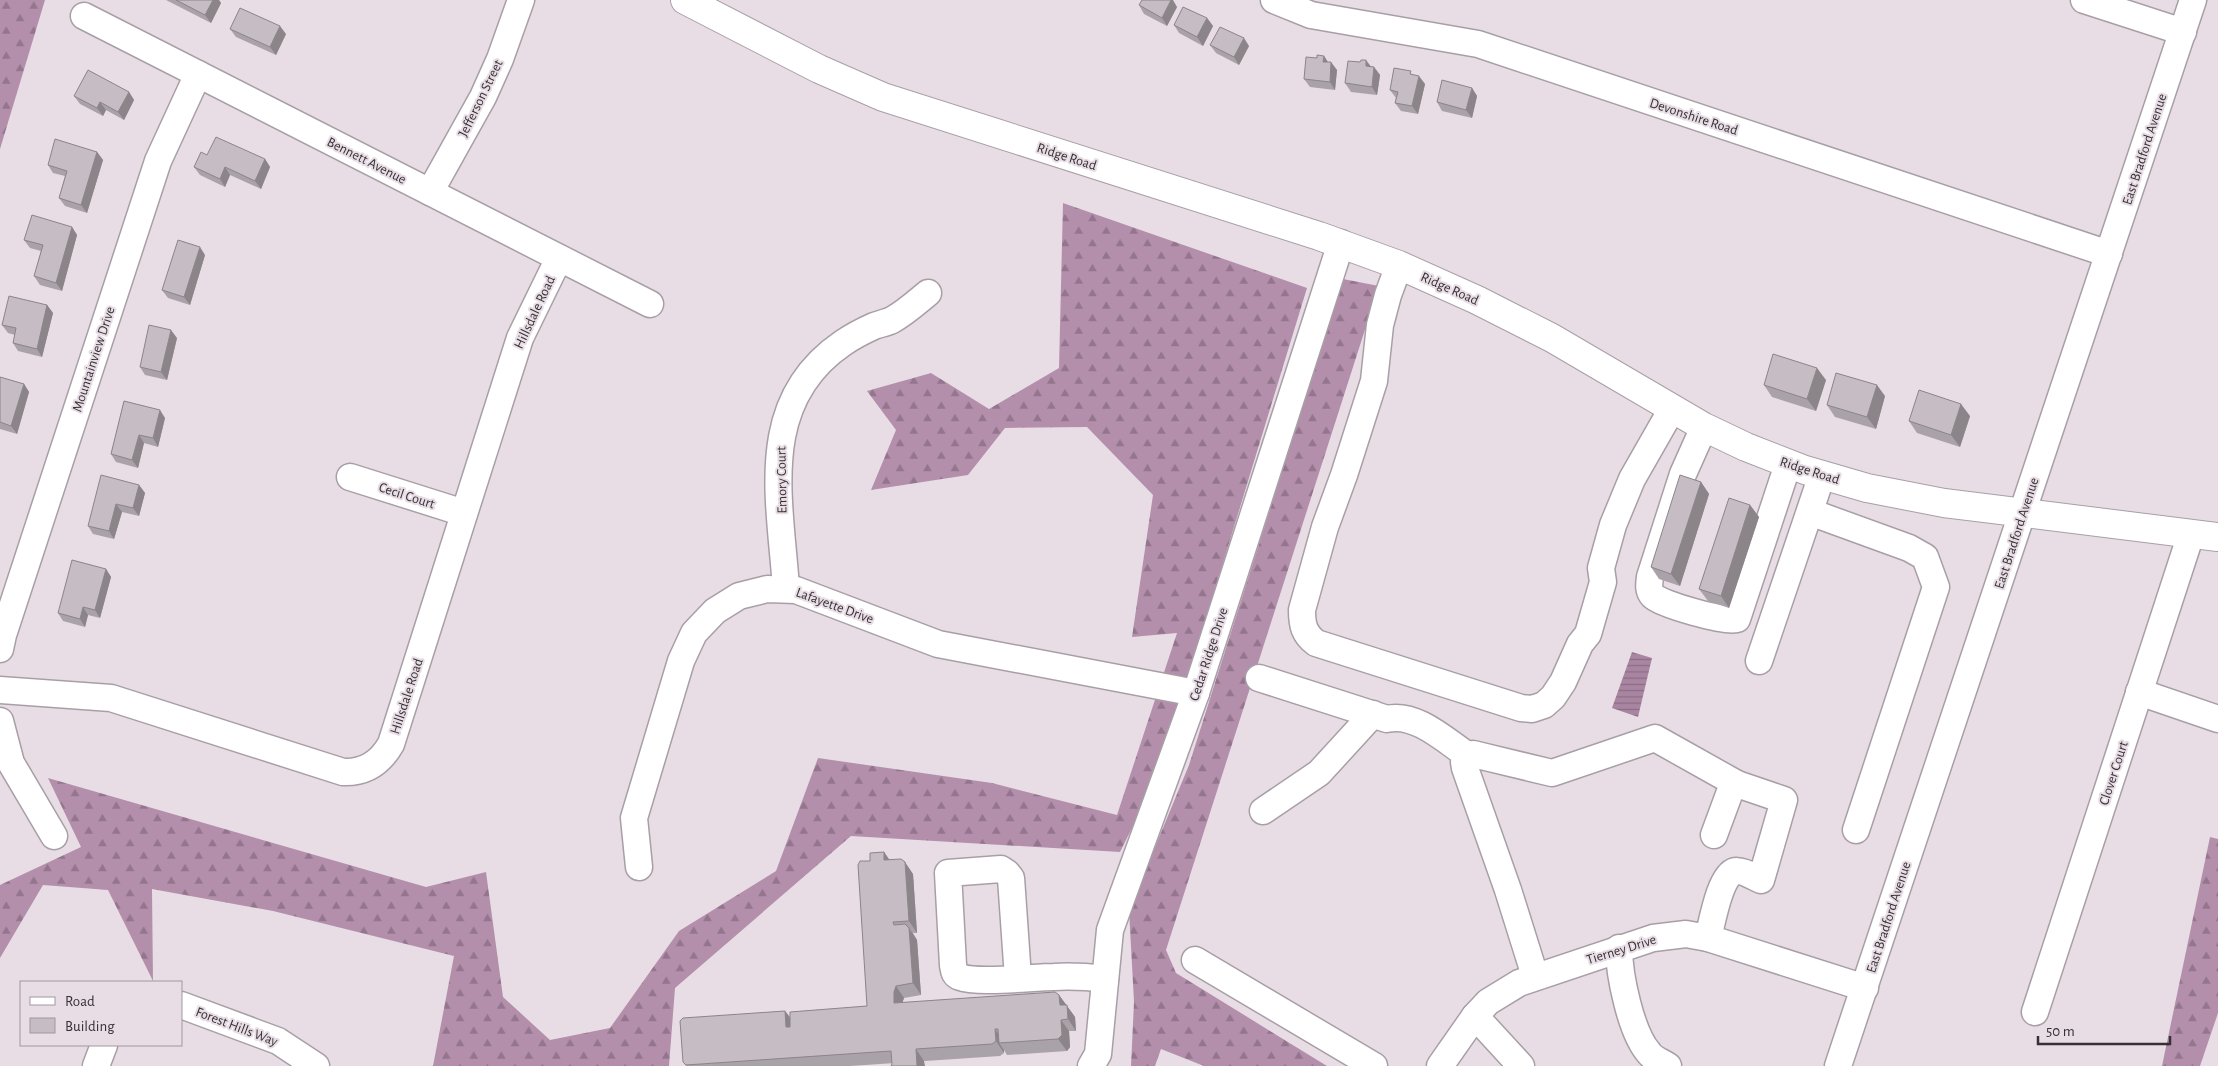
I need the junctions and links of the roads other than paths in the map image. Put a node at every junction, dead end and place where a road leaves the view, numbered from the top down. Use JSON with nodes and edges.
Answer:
{"nodes":[{"id":1,"x":521,"y":0,"type":"edge"},
{"id":2,"x":685,"y":0,"type":"edge"},
{"id":3,"x":1274,"y":0,"type":"edge"},
{"id":4,"x":2084,"y":0,"type":"edge"},
{"id":5,"x":2193,"y":0,"type":"edge"},
{"id":6,"x":84,"y":16,"type":"dead end"},
{"id":7,"x":2183,"y":32,"type":"junction"},
{"id":8,"x":198,"y":74,"type":"junction"},
{"id":9,"x":430,"y":192,"type":"junction"},
{"id":10,"x":1340,"y":243,"type":"junction"},
{"id":11,"x":2109,"y":254,"type":"junction"},
{"id":12,"x":559,"y":258,"type":"junction"},
{"id":13,"x":1398,"y":265,"type":"junction"},
{"id":14,"x":928,"y":293,"type":"dead end"},
{"id":15,"x":650,"y":304,"type":"dead end"},
{"id":16,"x":1672,"y":410,"type":"junction"},
{"id":17,"x":1704,"y":427,"type":"junction"},
{"id":18,"x":1788,"y":464,"type":"junction"},
{"id":19,"x":1822,"y":475,"type":"junction"},
{"id":20,"x":350,"y":477,"type":"dead end"},
{"id":21,"x":1810,"y":512,"type":"junction"},
{"id":22,"x":464,"y":513,"type":"junction"},
{"id":23,"x":2023,"y":513,"type":"junction"},
{"id":24,"x":2191,"y":534,"type":"junction"},
{"id":25,"x":2218,"y":537,"type":"edge"},
{"id":26,"x":786,"y":588,"type":"junction"},
{"id":27,"x":0,"y":649,"type":"edge"},
{"id":28,"x":1759,"y":661,"type":"dead end"},
{"id":29,"x":1259,"y":678,"type":"dead end"},
{"id":30,"x":0,"y":690,"type":"edge"},
{"id":31,"x":1196,"y":692,"type":"junction"},
{"id":32,"x":2139,"y":692,"type":"junction"},
{"id":33,"x":1373,"y":714,"type":"junction"},
{"id":34,"x":2218,"y":719,"type":"edge"},
{"id":35,"x":0,"y":721,"type":"edge"},
{"id":36,"x":1467,"y":755,"type":"junction"},
{"id":37,"x":1737,"y":784,"type":"junction"},
{"id":38,"x":1262,"y":811,"type":"dead end"},
{"id":39,"x":1856,"y":830,"type":"dead end"},
{"id":40,"x":1714,"y":835,"type":"dead end"},
{"id":41,"x":54,"y":836,"type":"dead end"},
{"id":42,"x":639,"y":867,"type":"dead end"},
{"id":43,"x":1708,"y":938,"type":"junction"},
{"id":44,"x":1619,"y":948,"type":"junction"},
{"id":45,"x":1195,"y":960,"type":"dead end"},
{"id":46,"x":1535,"y":976,"type":"junction"},
{"id":47,"x":1018,"y":978,"type":"junction"},
{"id":48,"x":1105,"y":979,"type":"junction"},
{"id":49,"x":1864,"y":988,"type":"junction"},
{"id":50,"x":182,"y":1005,"type":"edge"},
{"id":51,"x":2035,"y":1012,"type":"dead end"},
{"id":52,"x":1475,"y":1016,"type":"junction"},
{"id":53,"x":104,"y":1046,"type":"edge"},
{"id":54,"x":1650,"y":1062,"type":"edge"},
{"id":55,"x":96,"y":1066,"type":"edge"},
{"id":56,"x":316,"y":1066,"type":"edge"},
{"id":57,"x":1091,"y":1066,"type":"edge"},
{"id":58,"x":1374,"y":1066,"type":"edge"},
{"id":59,"x":1440,"y":1066,"type":"edge"},
{"id":60,"x":1521,"y":1066,"type":"edge"},
{"id":61,"x":1838,"y":1066,"type":"edge"}],
"edges":[{"from":1,"to":9,"type":"street","name":"Jefferson Street"},
{"from":2,"to":10,"type":"main road","name":"Ridge Road"},
{"from":3,"to":11,"type":"street","name":"Devonshire Road"},
{"from":4,"to":7,"type":"street"},
{"from":5,"to":7,"type":"street","name":"East Bradford Avenue"},
{"from":6,"to":8,"type":"street","name":"Bennett Avenue"},
{"from":7,"to":11,"type":"street","name":"East Bradford Avenue"},
{"from":8,"to":9,"type":"street","name":"Bennett Avenue"},
{"from":8,"to":27,"type":"street","name":"Mountainview Drive"},
{"from":9,"to":12,"type":"street","name":"Bennett Avenue"},
{"from":10,"to":13,"type":"main road","name":"Ridge Road"},
{"from":10,"to":31,"type":"street","name":"Cedar Ridge Drive"},
{"from":11,"to":23,"type":"street","name":"East Bradford Avenue"},
{"from":12,"to":15,"type":"street","name":"Bennett Avenue"},
{"from":12,"to":22,"type":"street","name":"Hillsdale Road"},
{"from":13,"to":16,"type":"main road","name":"Ridge Road"},
{"from":13,"to":16,"type":"street"},
{"from":14,"to":26,"type":"street","name":"Emory Court"},
{"from":16,"to":17,"type":"main road","name":"Ridge Road"},
{"from":17,"to":18,"type":"main road","name":"Ridge Road"},
{"from":17,"to":18,"type":"street"},
{"from":18,"to":19,"type":"main road","name":"Ridge Road"},
{"from":19,"to":21,"type":"street"},
{"from":19,"to":23,"type":"main road","name":"Ridge Road"},
{"from":20,"to":22,"type":"street","name":"Cecil Court"},
{"from":21,"to":28,"type":"street"},
{"from":21,"to":39,"type":"street"},
{"from":22,"to":30,"type":"street","name":"Hillsdale Road"},
{"from":23,"to":24,"type":"main road","name":"Ridge Road"},
{"from":23,"to":49,"type":"street","name":"East Bradford Avenue"},
{"from":24,"to":25,"type":"main road","name":"Ridge Road"},
{"from":24,"to":32,"type":"street","name":"Clover Court"},
{"from":26,"to":31,"type":"street","name":"Lafayette Drive"},
{"from":26,"to":42,"type":"street","name":"Lafayette Drive"},
{"from":29,"to":33,"type":"street"},
{"from":31,"to":48,"type":"street","name":"Cedar Ridge Drive"},
{"from":32,"to":34,"type":"street"},
{"from":32,"to":51,"type":"street","name":"Clover Court"},
{"from":33,"to":36,"type":"street"},
{"from":33,"to":38,"type":"street"},
{"from":35,"to":41,"type":"street"},
{"from":36,"to":37,"type":"street"},
{"from":36,"to":46,"type":"street"},
{"from":37,"to":40,"type":"street"},
{"from":37,"to":43,"type":"street"},
{"from":43,"to":44,"type":"street","name":"Tierney Drive"},
{"from":43,"to":49,"type":"street","name":"Tierney Drive"},
{"from":44,"to":46,"type":"street","name":"Tierney Drive"},
{"from":44,"to":54,"type":"street"},
{"from":45,"to":58,"type":"street"},
{"from":46,"to":52,"type":"street","name":"Tierney Drive"},
{"from":47,"to":47,"type":"street"},
{"from":47,"to":48,"type":"street"},
{"from":48,"to":57,"type":"street","name":"Cedar Ridge Drive"},
{"from":49,"to":61,"type":"street","name":"East Bradford Avenue"},
{"from":50,"to":56,"type":"street","name":"Forest Hills Way"},
{"from":52,"to":59,"type":"street","name":"Tierney Drive"},
{"from":52,"to":60,"type":"street"},
{"from":53,"to":55,"type":"street"}]}
